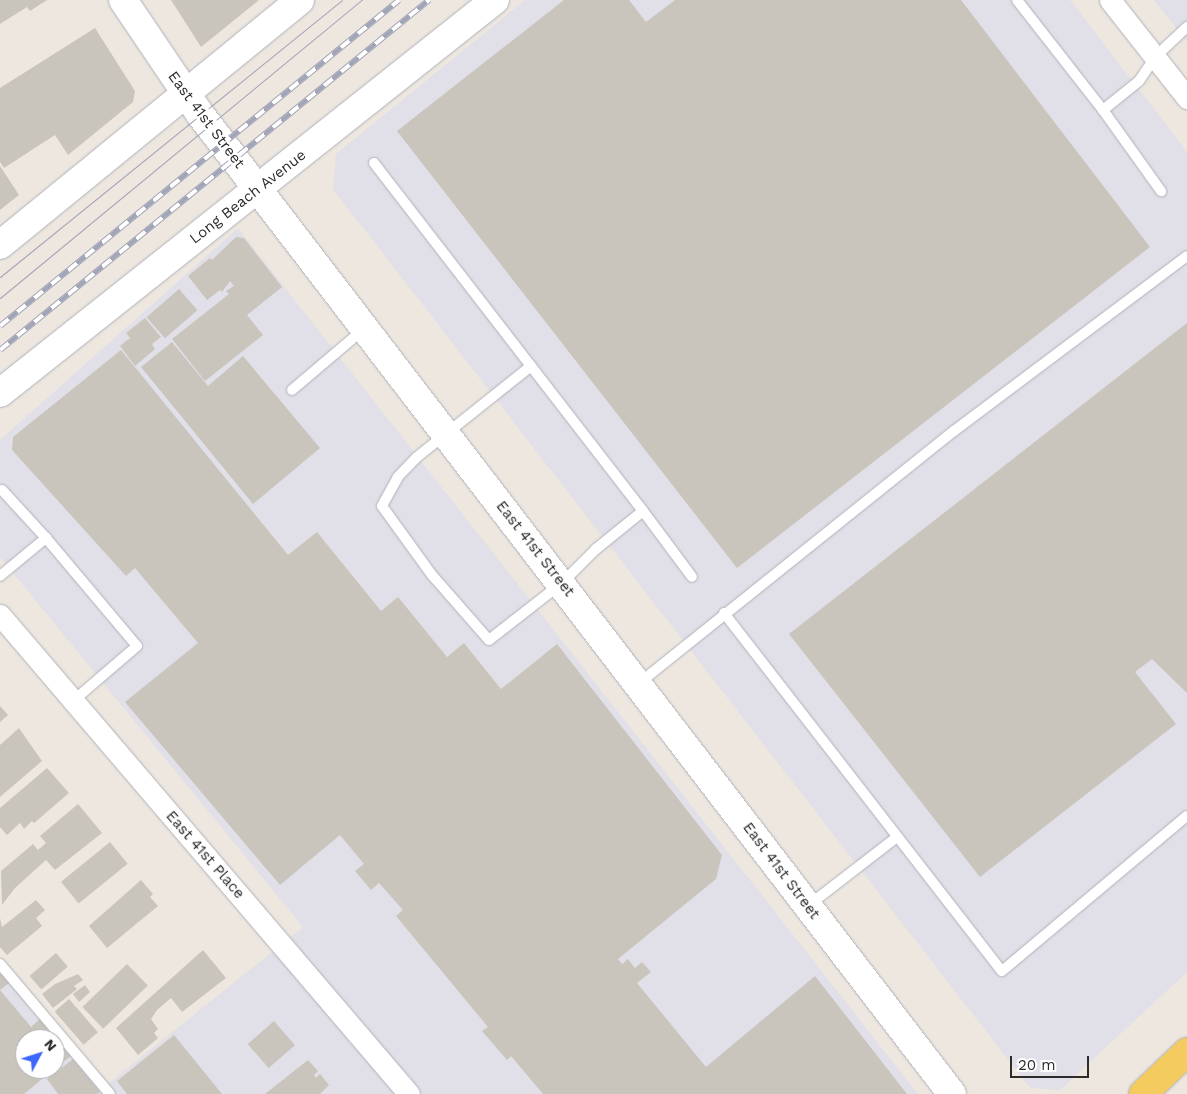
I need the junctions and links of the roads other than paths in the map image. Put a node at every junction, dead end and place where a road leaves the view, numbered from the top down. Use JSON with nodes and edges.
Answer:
{"nodes":[{"id":1,"x":123,"y":0,"type":"edge"},
{"id":2,"x":300,"y":0,"type":"edge"},
{"id":3,"x":495,"y":0,"type":"edge"},
{"id":4,"x":1017,"y":0,"type":"edge"},
{"id":5,"x":1110,"y":0,"type":"edge"},
{"id":6,"x":1187,"y":27,"type":"edge"},
{"id":7,"x":1155,"y":58,"type":"junction"},
{"id":8,"x":184,"y":92,"type":"junction"},
{"id":9,"x":1187,"y":98,"type":"edge"},
{"id":10,"x":1103,"y":110,"type":"junction"},
{"id":11,"x":374,"y":163,"type":"dead end"},
{"id":12,"x":259,"y":189,"type":"junction"},
{"id":13,"x":1161,"y":191,"type":"dead end"},
{"id":14,"x":0,"y":245,"type":"edge"},
{"id":15,"x":1187,"y":256,"type":"edge"},
{"id":16,"x":366,"y":328,"type":"junction"},
{"id":17,"x":531,"y":366,"type":"junction"},
{"id":18,"x":292,"y":390,"type":"dead end"},
{"id":19,"x":0,"y":393,"type":"edge"},
{"id":20,"x":445,"y":432,"type":"junction"},
{"id":21,"x":2,"y":490,"type":"dead end"},
{"id":22,"x":643,"y":511,"type":"junction"},
{"id":23,"x":46,"y":538,"type":"junction"},
{"id":24,"x":0,"y":576,"type":"edge"},
{"id":25,"x":692,"y":577,"type":"dead end"},
{"id":26,"x":562,"y":584,"type":"junction"},
{"id":27,"x":724,"y":612,"type":"junction"},
{"id":28,"x":0,"y":615,"type":"edge"},
{"id":29,"x":638,"y":684,"type":"junction"},
{"id":30,"x":73,"y":701,"type":"junction"},
{"id":31,"x":1187,"y":816,"type":"edge"},
{"id":32,"x":897,"y":837,"type":"junction"},
{"id":33,"x":808,"y":906,"type":"junction"},
{"id":34,"x":0,"y":964,"type":"edge"},
{"id":35,"x":1187,"y":1052,"type":"edge"},
{"id":36,"x":110,"y":1094,"type":"edge"},
{"id":37,"x":409,"y":1094,"type":"edge"},
{"id":38,"x":952,"y":1094,"type":"edge"},
{"id":39,"x":1143,"y":1094,"type":"edge"}],
"edges":[{"from":1,"to":8,"type":"street","name":"East 41st Street"},
{"from":2,"to":8,"type":"street"},
{"from":3,"to":12,"type":"street","name":"Long Beach Avenue"},
{"from":4,"to":10,"type":"lane"},
{"from":5,"to":7,"type":"street"},
{"from":6,"to":7,"type":"lane"},
{"from":7,"to":9,"type":"street"},
{"from":7,"to":10,"type":"lane"},
{"from":8,"to":12,"type":"street","name":"East 41st Street"},
{"from":8,"to":14,"type":"street"},
{"from":10,"to":13,"type":"lane"},
{"from":11,"to":17,"type":"lane"},
{"from":12,"to":16,"type":"street","name":"East 41st Street"},
{"from":12,"to":19,"type":"street","name":"Long Beach Avenue"},
{"from":15,"to":27,"type":"lane"},
{"from":16,"to":18,"type":"lane"},
{"from":16,"to":20,"type":"street","name":"East 41st Street"},
{"from":17,"to":20,"type":"lane"},
{"from":17,"to":22,"type":"lane"},
{"from":20,"to":26,"type":"street","name":"East 41st Street"},
{"from":20,"to":26,"type":"lane"},
{"from":21,"to":23,"type":"lane"},
{"from":22,"to":25,"type":"lane"},
{"from":22,"to":26,"type":"lane"},
{"from":23,"to":24,"type":"lane"},
{"from":23,"to":30,"type":"lane"},
{"from":26,"to":29,"type":"street","name":"East 41st Street"},
{"from":27,"to":29,"type":"lane"},
{"from":27,"to":32,"type":"lane"},
{"from":28,"to":30,"type":"street","name":"East 41st Place"},
{"from":29,"to":33,"type":"street","name":"East 41st Street"},
{"from":30,"to":37,"type":"street","name":"East 41st Place"},
{"from":31,"to":32,"type":"lane"},
{"from":32,"to":33,"type":"lane"},
{"from":33,"to":38,"type":"street","name":"East 41st Street"},
{"from":34,"to":36,"type":"lane"},
{"from":35,"to":39,"type":"main road"}]}
